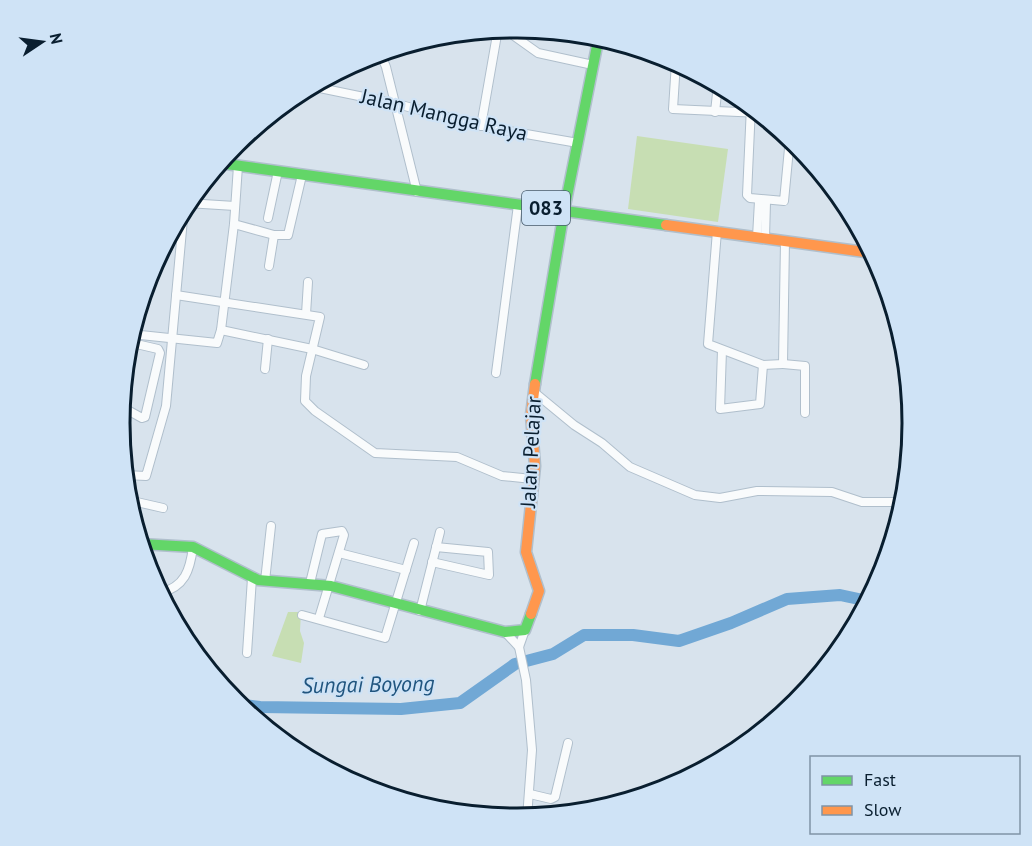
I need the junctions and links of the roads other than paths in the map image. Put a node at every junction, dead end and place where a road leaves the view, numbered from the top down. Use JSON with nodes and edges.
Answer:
{"nodes":[{"id":1,"x":496,"y":38,"type":"edge"},
{"id":2,"x":517,"y":38,"type":"edge"},
{"id":3,"x":597,"y":46,"type":"edge"},
{"id":4,"x":382,"y":62,"type":"edge"},
{"id":5,"x":592,"y":65,"type":"junction"},
{"id":6,"x":675,"y":72,"type":"edge"},
{"id":7,"x":323,"y":89,"type":"edge"},
{"id":8,"x":717,"y":94,"type":"edge"},
{"id":9,"x":393,"y":103,"type":"junction"},
{"id":10,"x":742,"y":111,"type":"edge"},
{"id":11,"x":715,"y":112,"type":"junction"},
{"id":12,"x":751,"y":117,"type":"edge"},
{"id":13,"x":481,"y":126,"type":"junction"},
{"id":14,"x":578,"y":143,"type":"junction"},
{"id":15,"x":788,"y":149,"type":"edge"},
{"id":16,"x":229,"y":165,"type":"edge"},
{"id":17,"x":238,"y":166,"type":"junction"},
{"id":18,"x":278,"y":171,"type":"junction"},
{"id":19,"x":302,"y":175,"type":"junction"},
{"id":20,"x":417,"y":192,"type":"junction"},
{"id":21,"x":762,"y":202,"type":"junction"},
{"id":22,"x":199,"y":204,"type":"edge"},
{"id":23,"x":518,"y":205,"type":"junction"},
{"id":24,"x":235,"y":206,"type":"junction"},
{"id":25,"x":564,"y":211,"type":"junction"},
{"id":26,"x":268,"y":218,"type":"dead end"},
{"id":27,"x":234,"y":224,"type":"junction"},
{"id":28,"x":182,"y":230,"type":"edge"},
{"id":29,"x":717,"y":231,"type":"junction"},
{"id":30,"x":274,"y":235,"type":"junction"},
{"id":31,"x":761,"y":237,"type":"junction"},
{"id":32,"x":785,"y":241,"type":"junction"},
{"id":33,"x":859,"y":247,"type":"edge"},
{"id":34,"x":269,"y":266,"type":"dead end"},
{"id":35,"x":308,"y":282,"type":"dead end"},
{"id":36,"x":176,"y":295,"type":"junction"},
{"id":37,"x":225,"y":304,"type":"junction"},
{"id":38,"x":306,"y":314,"type":"junction"},
{"id":39,"x":221,"y":330,"type":"junction"},
{"id":40,"x":141,"y":337,"type":"edge"},
{"id":41,"x":171,"y":339,"type":"junction"},
{"id":42,"x":268,"y":339,"type":"junction"},
{"id":43,"x":140,"y":341,"type":"edge"},
{"id":44,"x":312,"y":349,"type":"junction"},
{"id":45,"x":722,"y":350,"type":"junction"},
{"id":46,"x":783,"y":364,"type":"junction"},
{"id":47,"x":364,"y":365,"type":"dead end"},
{"id":48,"x":763,"y":365,"type":"junction"},
{"id":49,"x":265,"y":369,"type":"dead end"},
{"id":50,"x":496,"y":372,"type":"dead end"},
{"id":51,"x":534,"y":392,"type":"junction"},
{"id":52,"x":130,"y":412,"type":"edge"},
{"id":53,"x":805,"y":413,"type":"dead end"},
{"id":54,"x":134,"y":475,"type":"edge"},
{"id":55,"x":532,"y":479,"type":"junction"},
{"id":56,"x":893,"y":502,"type":"edge"},
{"id":57,"x":139,"y":503,"type":"edge"},
{"id":58,"x":163,"y":508,"type":"dead end"},
{"id":59,"x":272,"y":526,"type":"dead end"},
{"id":60,"x":440,"y":532,"type":"dead end"},
{"id":61,"x":414,"y":543,"type":"dead end"},
{"id":62,"x":150,"y":545,"type":"edge"},
{"id":63,"x":193,"y":547,"type":"junction"},
{"id":64,"x":436,"y":547,"type":"junction"},
{"id":65,"x":339,"y":553,"type":"junction"},
{"id":66,"x":432,"y":562,"type":"junction"},
{"id":67,"x":406,"y":570,"type":"junction"},
{"id":68,"x":252,"y":578,"type":"junction"},
{"id":69,"x":265,"y":581,"type":"junction"},
{"id":70,"x":310,"y":583,"type":"junction"},
{"id":71,"x":331,"y":586,"type":"junction"},
{"id":72,"x":168,"y":590,"type":"edge"},
{"id":73,"x":396,"y":604,"type":"junction"},
{"id":74,"x":420,"y":610,"type":"junction"},
{"id":75,"x":302,"y":615,"type":"dead end"},
{"id":76,"x":319,"y":618,"type":"junction"},
{"id":77,"x":525,"y":630,"type":"junction"},
{"id":78,"x":505,"y":632,"type":"junction"},
{"id":79,"x":520,"y":650,"type":"junction"},
{"id":80,"x":247,"y":653,"type":"dead end"},
{"id":81,"x":568,"y":743,"type":"dead end"},
{"id":82,"x":530,"y":794,"type":"junction"},
{"id":83,"x":528,"y":808,"type":"edge"}],
"edges":[{"from":1,"to":13,"type":"street"},
{"from":2,"to":5,"type":"street"},
{"from":3,"to":5,"type":"street","name":"Jalan Pelajar"},
{"from":4,"to":9,"type":"street"},
{"from":5,"to":14,"type":"street","name":"Jalan Pelajar"},
{"from":6,"to":11,"type":"street"},
{"from":7,"to":9,"type":"street","name":"Jalan Mangga Raya"},
{"from":8,"to":11,"type":"street"},
{"from":9,"to":13,"type":"street","name":"Jalan Mangga Raya"},
{"from":9,"to":20,"type":"street"},
{"from":10,"to":11,"type":"street"},
{"from":12,"to":21,"type":"street"},
{"from":13,"to":14,"type":"street","name":"Jalan Mangga Raya"},
{"from":14,"to":25,"type":"street","name":"Jalan Pelajar"},
{"from":15,"to":21,"type":"street"},
{"from":16,"to":17,"type":"street","number":"083"},
{"from":17,"to":18,"type":"street","number":"083"},
{"from":17,"to":24,"type":"street"},
{"from":18,"to":19,"type":"street","number":"083"},
{"from":18,"to":26,"type":"street"},
{"from":19,"to":20,"type":"street","number":"083"},
{"from":19,"to":30,"type":"street"},
{"from":20,"to":23,"type":"street","number":"083"},
{"from":21,"to":31,"type":"street"},
{"from":22,"to":24,"type":"street"},
{"from":23,"to":25,"type":"street","number":"083"},
{"from":23,"to":50,"type":"street"},
{"from":24,"to":27,"type":"street"},
{"from":25,"to":29,"type":"street","number":"083"},
{"from":25,"to":51,"type":"street","name":"Jalan Pelajar"},
{"from":27,"to":30,"type":"street"},
{"from":27,"to":37,"type":"street"},
{"from":28,"to":36,"type":"street"},
{"from":29,"to":31,"type":"street","number":"083"},
{"from":29,"to":45,"type":"street"},
{"from":30,"to":34,"type":"street"},
{"from":31,"to":32,"type":"street","number":"083"},
{"from":32,"to":33,"type":"street","number":"083"},
{"from":32,"to":46,"type":"street"},
{"from":35,"to":38,"type":"street"},
{"from":36,"to":37,"type":"street"},
{"from":36,"to":41,"type":"street"},
{"from":37,"to":38,"type":"street"},
{"from":37,"to":39,"type":"street"},
{"from":38,"to":44,"type":"street"},
{"from":39,"to":41,"type":"street"},
{"from":39,"to":42,"type":"street"},
{"from":40,"to":41,"type":"street"},
{"from":41,"to":54,"type":"street"},
{"from":42,"to":44,"type":"street"},
{"from":42,"to":49,"type":"street"},
{"from":43,"to":52,"type":"street"},
{"from":44,"to":47,"type":"street"},
{"from":44,"to":55,"type":"street"},
{"from":45,"to":48,"type":"street"},
{"from":45,"to":48,"type":"street"},
{"from":46,"to":48,"type":"street"},
{"from":46,"to":53,"type":"street"},
{"from":51,"to":55,"type":"street","name":"Jalan Pelajar"},
{"from":51,"to":56,"type":"street"},
{"from":55,"to":77,"type":"street","name":"Jalan Pelajar"},
{"from":57,"to":58,"type":"street"},
{"from":59,"to":69,"type":"street"},
{"from":60,"to":64,"type":"street"},
{"from":61,"to":67,"type":"street"},
{"from":62,"to":63,"type":"street"},
{"from":63,"to":68,"type":"street"},
{"from":63,"to":72,"type":"street"},
{"from":64,"to":66,"type":"street"},
{"from":64,"to":66,"type":"street"},
{"from":65,"to":67,"type":"street"},
{"from":65,"to":70,"type":"street"},
{"from":65,"to":71,"type":"street"},
{"from":66,"to":74,"type":"street"},
{"from":67,"to":73,"type":"street"},
{"from":68,"to":69,"type":"street"},
{"from":68,"to":80,"type":"street"},
{"from":69,"to":70,"type":"street"},
{"from":70,"to":71,"type":"street"},
{"from":71,"to":73,"type":"street"},
{"from":71,"to":76,"type":"street"},
{"from":73,"to":74,"type":"street"},
{"from":73,"to":76,"type":"street"},
{"from":74,"to":78,"type":"street"},
{"from":75,"to":76,"type":"street"},
{"from":77,"to":78,"type":"street"},
{"from":77,"to":79,"type":"street"},
{"from":78,"to":79,"type":"street"},
{"from":79,"to":82,"type":"street"},
{"from":81,"to":82,"type":"street"},
{"from":82,"to":83,"type":"street"}]}
